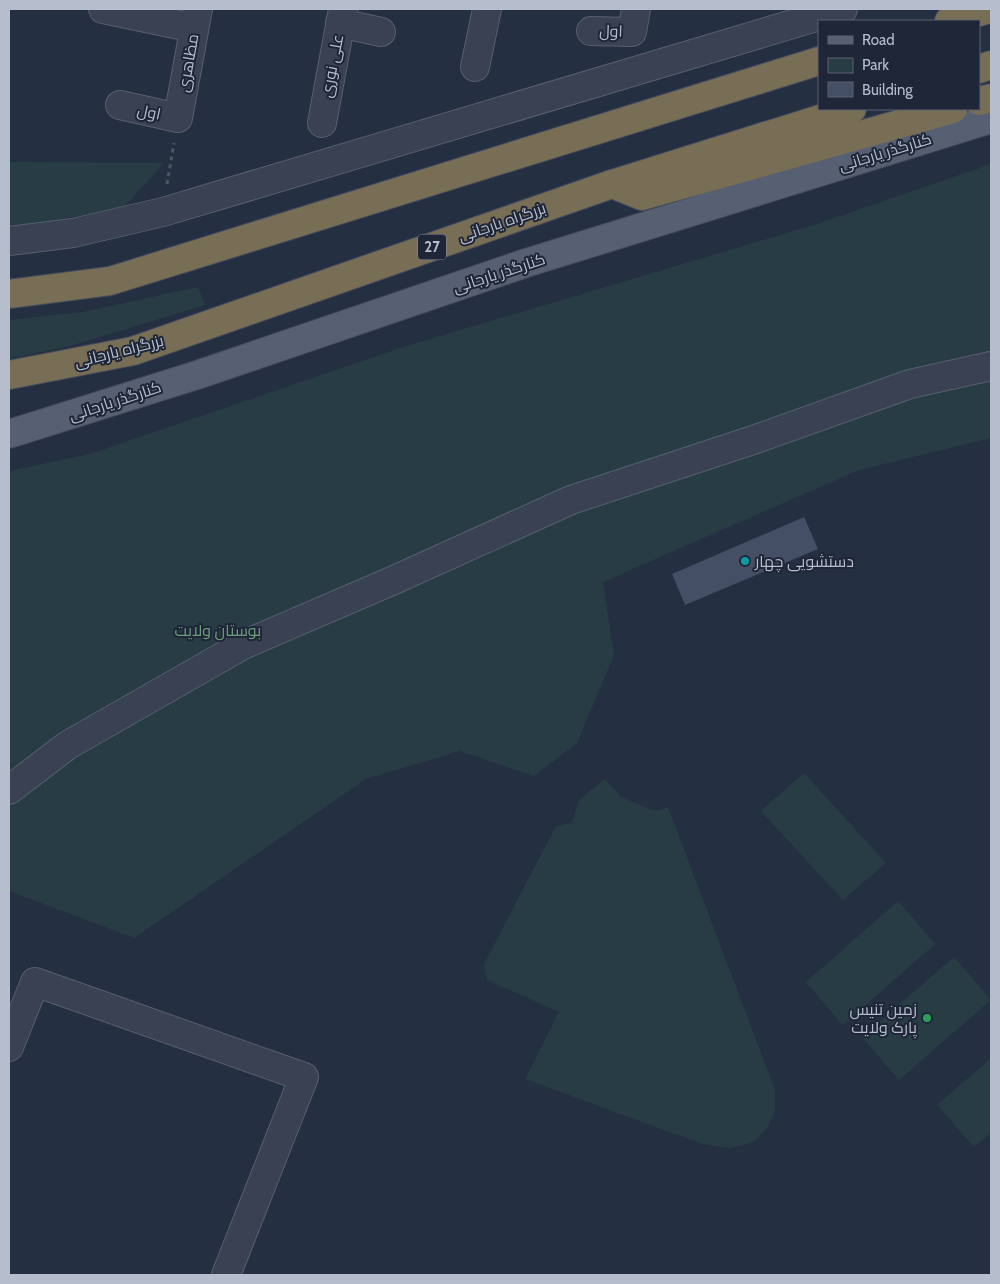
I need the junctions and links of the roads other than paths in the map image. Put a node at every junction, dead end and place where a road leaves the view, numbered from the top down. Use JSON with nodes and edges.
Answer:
{"nodes":[{"id":1,"x":103,"y":9,"type":"edge"},
{"id":2,"x":487,"y":9,"type":"edge"},
{"id":3,"x":842,"y":9,"type":"edge"},
{"id":4,"x":989,"y":9,"type":"edge"},
{"id":5,"x":341,"y":16,"type":"edge"},
{"id":6,"x":196,"y":19,"type":"edge"},
{"id":7,"x":634,"y":20,"type":"edge"},
{"id":8,"x":951,"y":20,"type":"edge"},
{"id":9,"x":591,"y":30,"type":"dead end"},
{"id":10,"x":381,"y":32,"type":"dead end"},
{"id":11,"x":818,"y":61,"type":"edge"},
{"id":12,"x":476,"y":67,"type":"dead end"},
{"id":13,"x":120,"y":105,"type":"dead end"},
{"id":14,"x":849,"y":110,"type":"edge"},
{"id":15,"x":949,"y":110,"type":"edge"},
{"id":16,"x":178,"y":118,"type":"joint"},
{"id":17,"x":991,"y":119,"type":"edge"},
{"id":18,"x":322,"y":123,"type":"dead end"},
{"id":19,"x":612,"y":184,"type":"junction"},
{"id":20,"x":9,"y":241,"type":"edge"},
{"id":21,"x":9,"y":294,"type":"edge"},
{"id":22,"x":991,"y":366,"type":"edge"},
{"id":23,"x":9,"y":375,"type":"edge"},
{"id":24,"x":9,"y":434,"type":"edge"},
{"id":25,"x":9,"y":790,"type":"edge"},
{"id":26,"x":9,"y":1047,"type":"edge"},
{"id":27,"x":226,"y":1275,"type":"edge"}],
"edges":[{"from":1,"to":6,"type":"street"},
{"from":2,"to":12,"type":"street"},
{"from":3,"to":20,"type":"street"},
{"from":4,"to":8,"type":"highway"},
{"from":5,"to":10,"type":"street"},
{"from":5,"to":18,"type":"street","name":"علی نوری"},
{"from":6,"to":16,"type":"street","name":"مظاهری"},
{"from":7,"to":9,"type":"street","name":"اول"},
{"from":11,"to":21,"type":"highway"},
{"from":13,"to":16,"type":"street","name":"اول"},
{"from":14,"to":19,"type":"highway","name":"بزرگراه یارجانی","number":"27"},
{"from":15,"to":19,"type":"highway"},
{"from":17,"to":24,"type":"main road","name":"کنارگذر یارجانی"},
{"from":19,"to":23,"type":"highway","name":"بزرگراه یارجانی","number":"27"},
{"from":22,"to":25,"type":"street"},
{"from":26,"to":27,"type":"street"}]}
